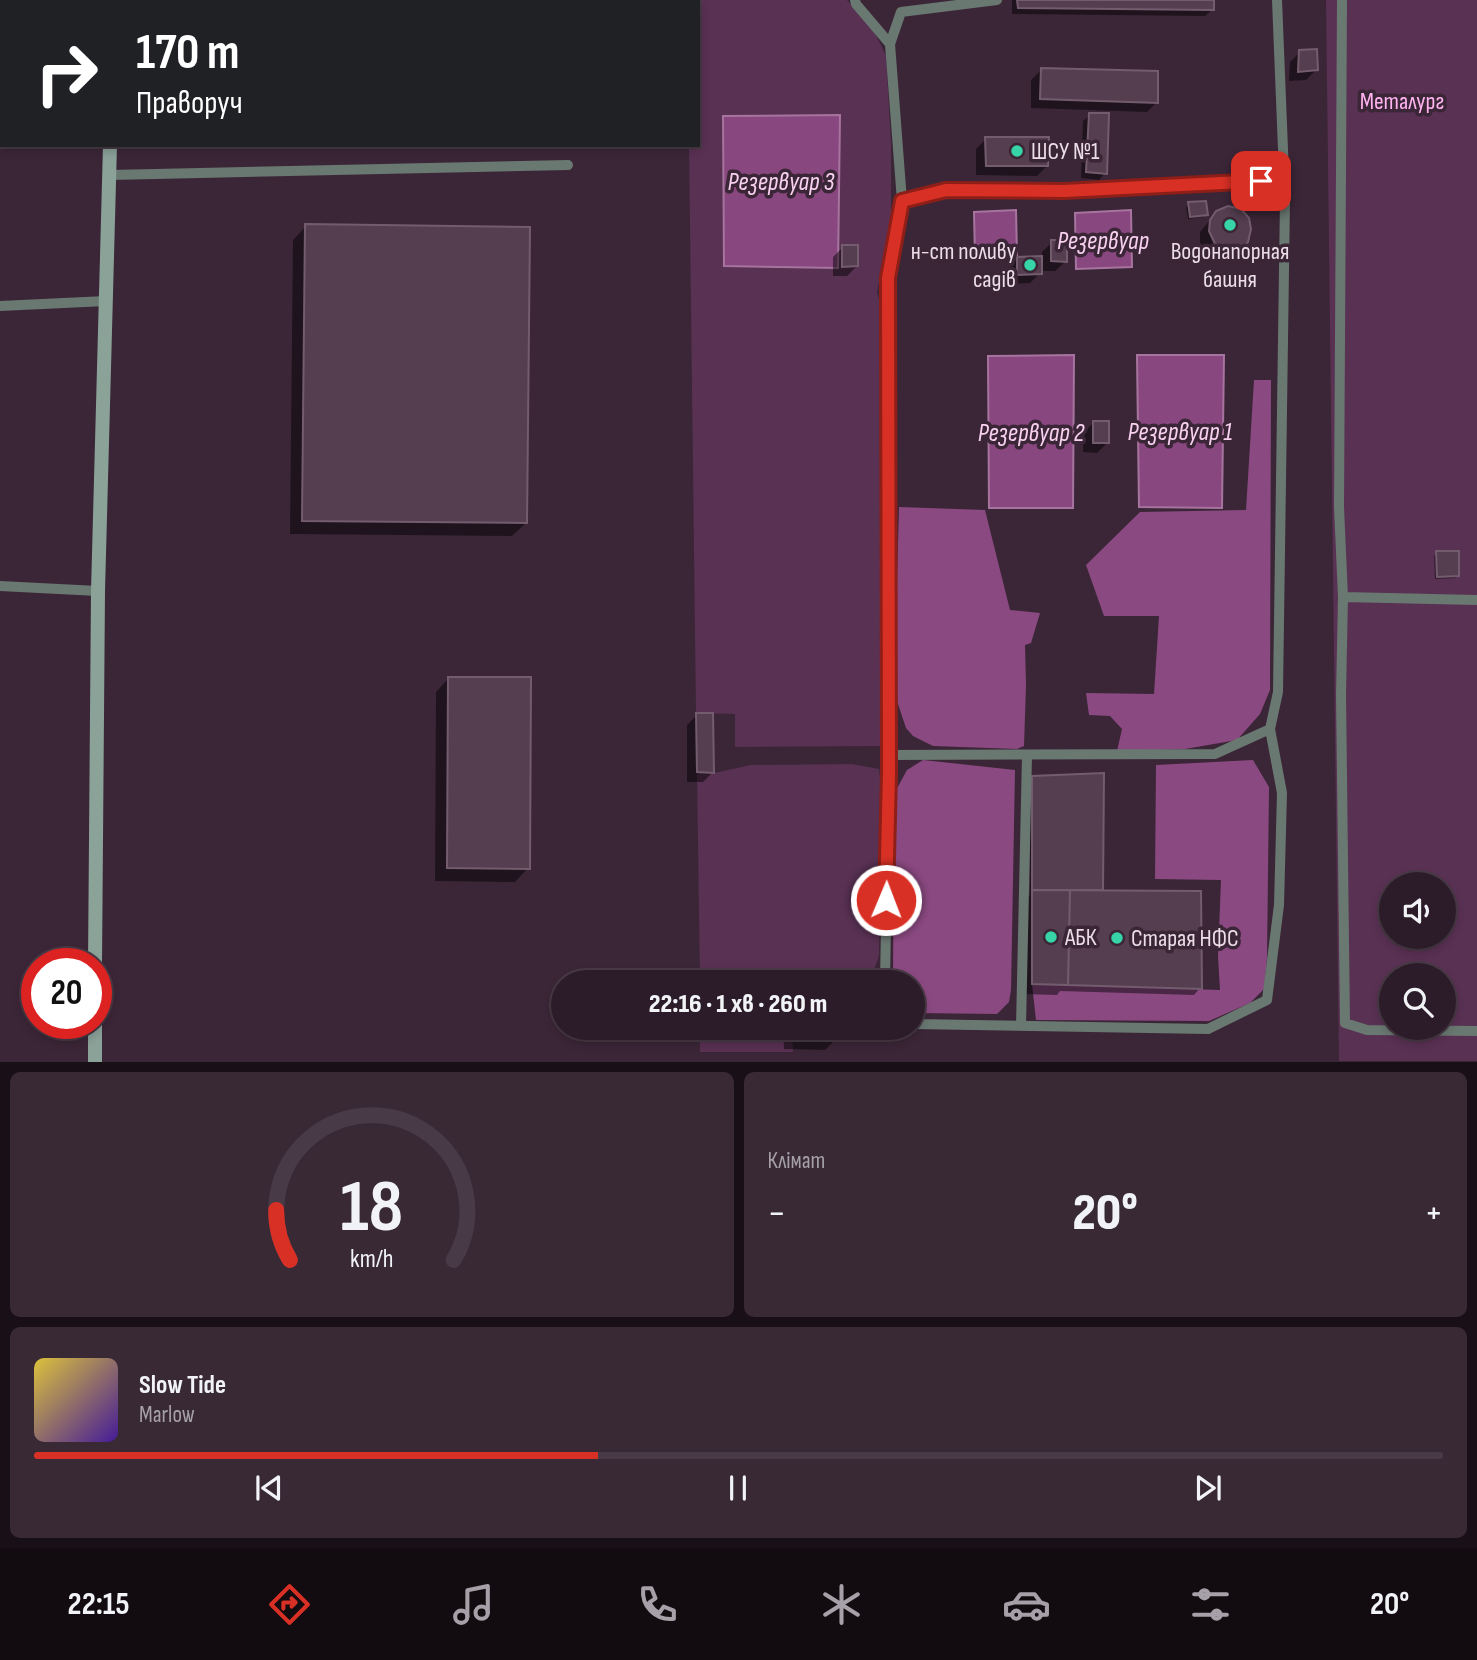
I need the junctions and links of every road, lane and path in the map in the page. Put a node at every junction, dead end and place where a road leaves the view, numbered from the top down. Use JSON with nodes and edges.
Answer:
{"nodes":[{"id":1,"x":855,"y":0,"type":"edge"},
{"id":2,"x":997,"y":0,"type":"edge"},
{"id":3,"x":1277,"y":0,"type":"edge"},
{"id":4,"x":1342,"y":0,"type":"edge"},
{"id":5,"x":890,"y":44,"type":"junction"},
{"id":6,"x":110,"y":147,"type":"edge"},
{"id":7,"x":568,"y":165,"type":"dead end"},
{"id":8,"x":110,"y":174,"type":"junction"},
{"id":9,"x":1285,"y":180,"type":"junction"},
{"id":10,"x":902,"y":201,"type":"junction"},
{"id":11,"x":106,"y":301,"type":"junction"},
{"id":12,"x":0,"y":306,"type":"edge"},
{"id":13,"x":0,"y":586,"type":"edge"},
{"id":14,"x":98,"y":592,"type":"junction"},
{"id":15,"x":1343,"y":597,"type":"junction"},
{"id":16,"x":1477,"y":600,"type":"edge"},
{"id":17,"x":1269,"y":729,"type":"junction"},
{"id":18,"x":889,"y":755,"type":"junction"},
{"id":19,"x":1027,"y":755,"type":"junction"},
{"id":20,"x":95,"y":948,"type":"edge"},
{"id":21,"x":885,"y":970,"type":"edge"},
{"id":22,"x":925,"y":1024,"type":"edge"},
{"id":23,"x":1021,"y":1026,"type":"junction"},
{"id":24,"x":1477,"y":1031,"type":"edge"},
{"id":25,"x":95,"y":1039,"type":"edge"},
{"id":26,"x":95,"y":1062,"type":"edge"}],
"edges":[{"from":1,"to":5,"type":"lane"},
{"from":2,"to":5,"type":"lane"},
{"from":3,"to":9,"type":"lane"},
{"from":4,"to":15,"type":"lane"},
{"from":5,"to":10,"type":"lane"},
{"from":6,"to":8,"type":"main road"},
{"from":7,"to":8,"type":"lane"},
{"from":8,"to":11,"type":"main road"},
{"from":9,"to":10,"type":"lane"},
{"from":9,"to":17,"type":"lane"},
{"from":10,"to":18,"type":"lane"},
{"from":11,"to":12,"type":"lane"},
{"from":11,"to":14,"type":"main road"},
{"from":13,"to":14,"type":"lane"},
{"from":14,"to":20,"type":"main road"},
{"from":15,"to":16,"type":"lane"},
{"from":15,"to":24,"type":"lane"},
{"from":17,"to":19,"type":"lane"},
{"from":17,"to":23,"type":"lane"},
{"from":18,"to":19,"type":"lane"},
{"from":18,"to":21,"type":"lane"},
{"from":19,"to":23,"type":"lane"},
{"from":22,"to":23,"type":"lane"},
{"from":25,"to":26,"type":"main road"}]}
